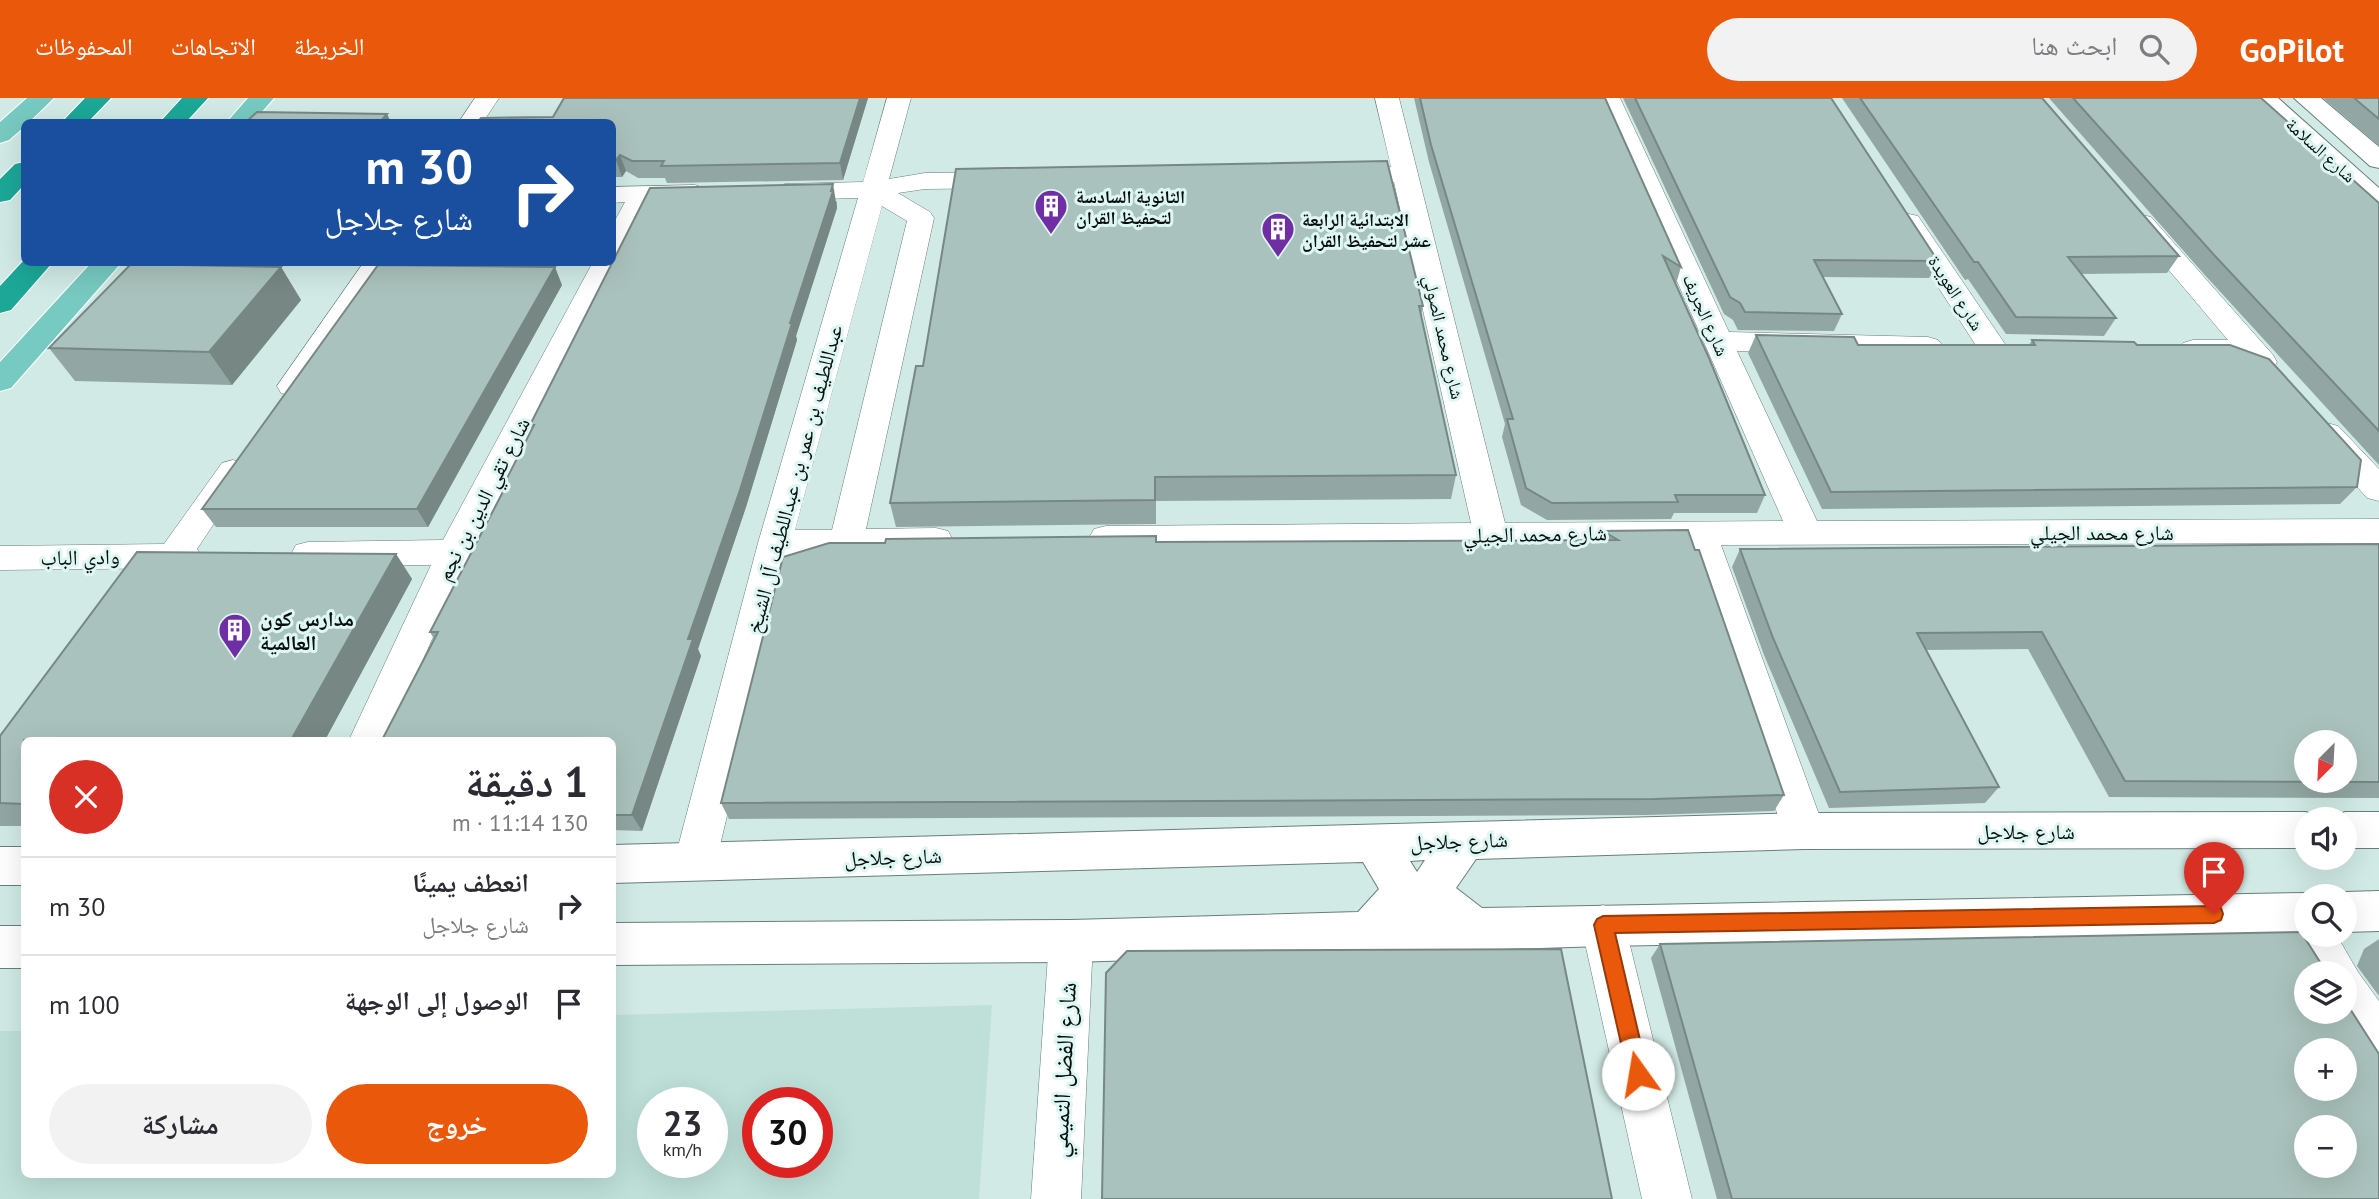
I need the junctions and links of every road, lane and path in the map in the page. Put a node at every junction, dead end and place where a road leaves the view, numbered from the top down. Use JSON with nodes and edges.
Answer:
{"nodes":[{"id":1,"x":42,"y":98,"type":"edge"},
{"id":2,"x":99,"y":98,"type":"edge"},
{"id":3,"x":196,"y":98,"type":"edge"},
{"id":4,"x":262,"y":98,"type":"edge"},
{"id":5,"x":487,"y":98,"type":"edge"},
{"id":6,"x":899,"y":98,"type":"edge"},
{"id":7,"x":1387,"y":98,"type":"edge"},
{"id":8,"x":1608,"y":98,"type":"edge"},
{"id":9,"x":2263,"y":98,"type":"edge"},
{"id":10,"x":2306,"y":98,"type":"edge"},
{"id":11,"x":77,"y":119,"type":"edge"},
{"id":12,"x":175,"y":119,"type":"edge"},
{"id":13,"x":242,"y":119,"type":"edge"},
{"id":14,"x":473,"y":119,"type":"edge"},
{"id":15,"x":0,"y":135,"type":"edge"},
{"id":16,"x":2379,"y":160,"type":"edge"},
{"id":17,"x":21,"y":173,"type":"edge"},
{"id":18,"x":1405,"y":174,"type":"junction"},
{"id":19,"x":1322,"y":175,"type":"edge"},
{"id":20,"x":1021,"y":180,"type":"edge"},
{"id":21,"x":873,"y":190,"type":"junction"},
{"id":22,"x":765,"y":192,"type":"edge"},
{"id":23,"x":724,"y":193,"type":"edge"},
{"id":24,"x":0,"y":194,"type":"edge"},
{"id":25,"x":643,"y":194,"type":"junction"},
{"id":26,"x":616,"y":195,"type":"edge"},
{"id":27,"x":1895,"y":200,"type":"edge"},
{"id":28,"x":2379,"y":202,"type":"edge"},
{"id":29,"x":2124,"y":203,"type":"edge"},
{"id":30,"x":616,"y":245,"type":"edge"},
{"id":31,"x":35,"y":266,"type":"edge"},
{"id":32,"x":104,"y":266,"type":"edge"},
{"id":33,"x":375,"y":266,"type":"edge"},
{"id":34,"x":605,"y":266,"type":"edge"},
{"id":35,"x":0,"y":304,"type":"edge"},
{"id":36,"x":1717,"y":341,"type":"junction"},
{"id":37,"x":2169,"y":349,"type":"edge"},
{"id":38,"x":2251,"y":350,"type":"junction"},
{"id":39,"x":2278,"y":380,"type":"edge"},
{"id":40,"x":0,"y":381,"type":"edge"},
{"id":41,"x":276,"y":410,"type":"edge"},
{"id":42,"x":2306,"y":410,"type":"edge"},
{"id":43,"x":253,"y":443,"type":"edge"},
{"id":44,"x":2379,"y":489,"type":"edge"},
{"id":45,"x":2379,"y":531,"type":"edge"},
{"id":46,"x":1805,"y":532,"type":"junction"},
{"id":47,"x":1700,"y":533,"type":"junction"},
{"id":48,"x":1492,"y":535,"type":"junction"},
{"id":49,"x":1079,"y":539,"type":"edge"},
{"id":50,"x":969,"y":540,"type":"edge"},
{"id":51,"x":846,"y":541,"type":"junction"},
{"id":52,"x":775,"y":542,"type":"junction"},
{"id":53,"x":454,"y":552,"type":"junction"},
{"id":54,"x":272,"y":555,"type":"edge"},
{"id":55,"x":174,"y":556,"type":"junction"},
{"id":56,"x":216,"y":556,"type":"edge"},
{"id":57,"x":0,"y":558,"type":"edge"},
{"id":58,"x":369,"y":737,"type":"edge"},
{"id":59,"x":2294,"y":830,"type":"edge"},
{"id":60,"x":2357,"y":830,"type":"edge"},
{"id":61,"x":2379,"y":830,"type":"edge"},
{"id":62,"x":1804,"y":831,"type":"junction"},
{"id":63,"x":1464,"y":840,"type":"junction"},
{"id":64,"x":1375,"y":843,"type":"junction"},
{"id":65,"x":695,"y":862,"type":"junction"},
{"id":66,"x":616,"y":864,"type":"edge"},
{"id":67,"x":0,"y":866,"type":"edge"},
{"id":68,"x":21,"y":866,"type":"edge"},
{"id":69,"x":2379,"y":911,"type":"edge"},
{"id":70,"x":2357,"y":912,"type":"edge"},
{"id":71,"x":2294,"y":922,"type":"edge"},
{"id":72,"x":1603,"y":925,"type":"junction"},
{"id":73,"x":1474,"y":929,"type":"junction"},
{"id":74,"x":1369,"y":932,"type":"junction"},
{"id":75,"x":1071,"y":941,"type":"junction"},
{"id":76,"x":616,"y":944,"type":"edge"},
{"id":77,"x":0,"y":947,"type":"edge"},
{"id":78,"x":21,"y":947,"type":"edge"},
{"id":79,"x":2357,"y":1007,"type":"edge"},
{"id":80,"x":2379,"y":1041,"type":"edge"},
{"id":81,"x":1056,"y":1199,"type":"edge"},
{"id":82,"x":1667,"y":1199,"type":"edge"}],
"edges":[{"from":1,"to":15,"type":"main road"},
{"from":2,"to":11,"type":"highway"},
{"from":3,"to":12,"type":"highway"},
{"from":4,"to":13,"type":"main road"},
{"from":5,"to":14,"type":"street"},
{"from":6,"to":21,"type":"street","name":"عبداللطيف بن عمر بن عبداللطيف آل الشيخ"},
{"from":7,"to":18,"type":"street","name":"شارع محمد الصولي"},
{"from":8,"to":36,"type":"street","name":"شارع الجريف"},
{"from":9,"to":28,"type":"street","name":"شارع السلامة"},
{"from":10,"to":16,"type":"street"},
{"from":17,"to":24,"type":"highway"},
{"from":18,"to":19,"type":"street"},
{"from":18,"to":48,"type":"street","name":"شارع محمد الصولي"},
{"from":20,"to":21,"type":"street"},
{"from":21,"to":22,"type":"street"},
{"from":21,"to":51,"type":"street"},
{"from":21,"to":52,"type":"street","name":"عبداللطيف بن عمر بن عبداللطيف آل الشيخ"},
{"from":23,"to":25,"type":"street"},
{"from":25,"to":26,"type":"street"},
{"from":25,"to":30,"type":"street"},
{"from":27,"to":36,"type":"street","name":"شارع العويدة"},
{"from":29,"to":38,"type":"street"},
{"from":31,"to":35,"type":"highway"},
{"from":32,"to":40,"type":"main road"},
{"from":33,"to":41,"type":"street"},
{"from":34,"to":53,"type":"street","name":"شارع تقي الدين بن نجم"},
{"from":36,"to":46,"type":"street","name":"شارع الجريف"},
{"from":37,"to":38,"type":"street"},
{"from":38,"to":39,"type":"street"},
{"from":42,"to":44,"type":"street"},
{"from":43,"to":55,"type":"street"},
{"from":45,"to":46,"type":"street","name":"شارع محمد الجيلي"},
{"from":46,"to":47,"type":"street","name":"شارع محمد الجيلي"},
{"from":47,"to":48,"type":"street","name":"شارع محمد الجيلي"},
{"from":47,"to":62,"type":"street"},
{"from":48,"to":49,"type":"street","name":"شارع محمد الجيلي"},
{"from":50,"to":51,"type":"street"},
{"from":51,"to":52,"type":"street"},
{"from":52,"to":65,"type":"street","name":"عبداللطيف بن عمر بن عبداللطيف آل الشيخ"},
{"from":53,"to":54,"type":"street"},
{"from":53,"to":58,"type":"street","name":"شارع تقي الدين بن نجم"},
{"from":55,"to":56,"type":"street","name":"وادي الباب"},
{"from":55,"to":57,"type":"street","name":"وادي الباب"},
{"from":59,"to":62,"type":"street","name":"شارع جلاجل"},
{"from":60,"to":61,"type":"street"},
{"from":62,"to":63,"type":"street","name":"شارع جلاجل"},
{"from":63,"to":64,"type":"street","name":"شارع جلاجل"},
{"from":63,"to":73,"type":"street"},
{"from":64,"to":65,"type":"street","name":"شارع جلاجل"},
{"from":64,"to":74,"type":"street"},
{"from":65,"to":66,"type":"street","name":"شارع جلاجل"},
{"from":67,"to":68,"type":"street"},
{"from":69,"to":70,"type":"street"},
{"from":71,"to":72,"type":"street"},
{"from":72,"to":73,"type":"street"},
{"from":72,"to":82,"type":"street"},
{"from":73,"to":74,"type":"street"},
{"from":74,"to":75,"type":"street"},
{"from":75,"to":76,"type":"street"},
{"from":75,"to":81,"type":"street","name":"شارع الفضل التميمي"},
{"from":77,"to":78,"type":"street"},
{"from":79,"to":80,"type":"street"}]}
